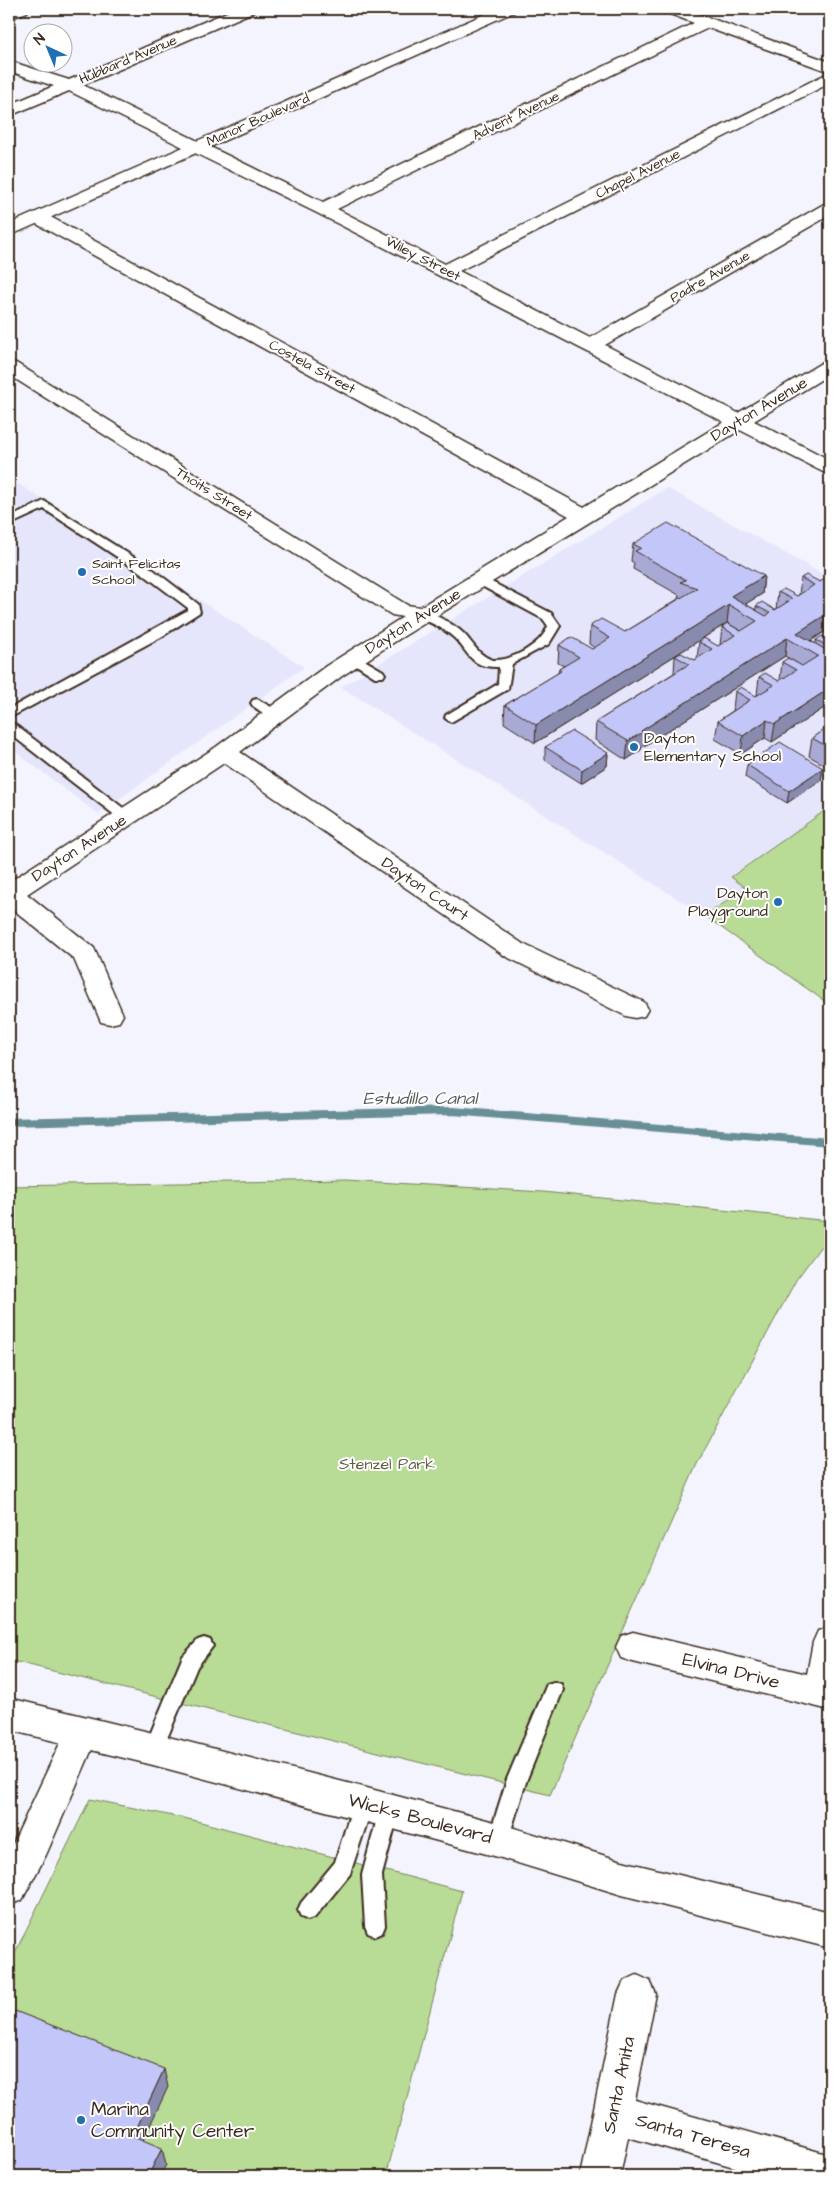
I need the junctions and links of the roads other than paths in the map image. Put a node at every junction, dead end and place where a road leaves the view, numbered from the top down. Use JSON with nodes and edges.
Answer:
{"nodes":[{"id":1,"x":21,"y":9,"type":"edge"},
{"id":2,"x":247,"y":9,"type":"edge"},
{"id":3,"x":508,"y":9,"type":"edge"},
{"id":4,"x":671,"y":9,"type":"edge"},
{"id":5,"x":9,"y":14,"type":"edge"},
{"id":6,"x":708,"y":22,"type":"junction"},
{"id":7,"x":9,"y":66,"type":"edge"},
{"id":8,"x":830,"y":67,"type":"edge"},
{"id":9,"x":830,"y":77,"type":"edge"},
{"id":10,"x":70,"y":84,"type":"junction"},
{"id":11,"x":9,"y":111,"type":"edge"},
{"id":12,"x":198,"y":147,"type":"junction"},
{"id":13,"x":830,"y":208,"type":"edge"},
{"id":14,"x":323,"y":209,"type":"junction"},
{"id":15,"x":39,"y":218,"type":"junction"},
{"id":16,"x":9,"y":231,"type":"edge"},
{"id":17,"x":445,"y":271,"type":"junction"},
{"id":18,"x":590,"y":346,"type":"junction"},
{"id":19,"x":830,"y":366,"type":"edge"},
{"id":20,"x":9,"y":367,"type":"edge"},
{"id":21,"x":739,"y":422,"type":"junction"},
{"id":22,"x":830,"y":468,"type":"edge"},
{"id":23,"x":584,"y":516,"type":"junction"},
{"id":24,"x":9,"y":522,"type":"edge"},
{"id":25,"x":480,"y":580,"type":"junction"},
{"id":26,"x":421,"y":614,"type":"junction"},
{"id":27,"x":354,"y":658,"type":"junction"},
{"id":28,"x":506,"y":664,"type":"junction"},
{"id":29,"x":379,"y":674,"type":"dead end"},
{"id":30,"x":9,"y":714,"type":"edge"},
{"id":31,"x":451,"y":718,"type":"dead end"},
{"id":32,"x":9,"y":727,"type":"edge"},
{"id":33,"x":224,"y":752,"type":"junction"},
{"id":34,"x":126,"y":817,"type":"junction"},
{"id":35,"x":9,"y":894,"type":"edge"},
{"id":36,"x":635,"y":1009,"type":"dead end"},
{"id":37,"x":110,"y":1016,"type":"dead end"},
{"id":38,"x":830,"y":1642,"type":"edge"},
{"id":39,"x":204,"y":1646,"type":"dead end"},
{"id":40,"x":632,"y":1647,"type":"dead end"},
{"id":41,"x":554,"y":1690,"type":"dead end"},
{"id":42,"x":826,"y":1694,"type":"edge"},
{"id":43,"x":9,"y":1714,"type":"edge"},
{"id":44,"x":82,"y":1733,"type":"junction"},
{"id":45,"x":154,"y":1749,"type":"junction"},
{"id":46,"x":376,"y":1807,"type":"junction"},
{"id":47,"x":498,"y":1840,"type":"junction"},
{"id":48,"x":9,"y":1888,"type":"edge"},
{"id":49,"x":308,"y":1910,"type":"dead end"},
{"id":50,"x":375,"y":1926,"type":"dead end"},
{"id":51,"x":830,"y":1930,"type":"edge"},
{"id":52,"x":637,"y":1994,"type":"dead end"},
{"id":53,"x":613,"y":2113,"type":"junction"},
{"id":54,"x":830,"y":2175,"type":"edge"},
{"id":55,"x":600,"y":2176,"type":"edge"}],
"edges":[{"from":1,"to":5,"type":"street"},
{"from":2,"to":10,"type":"street","name":"Hubbard Avenue"},
{"from":3,"to":12,"type":"street","name":"Manor Boulevard"},
{"from":4,"to":6,"type":"street"},
{"from":6,"to":8,"type":"street"},
{"from":6,"to":14,"type":"street","name":"Advent Avenue"},
{"from":7,"to":10,"type":"street","name":"Wiley Street"},
{"from":9,"to":17,"type":"street","name":"Chapel Avenue"},
{"from":10,"to":11,"type":"street","name":"Hubbard Avenue"},
{"from":10,"to":12,"type":"street","name":"Wiley Street"},
{"from":12,"to":14,"type":"street","name":"Wiley Street"},
{"from":12,"to":15,"type":"street","name":"Manor Boulevard"},
{"from":13,"to":18,"type":"street","name":"Padre Avenue"},
{"from":14,"to":17,"type":"street","name":"Wiley Street"},
{"from":15,"to":16,"type":"street","name":"Manor Boulevard"},
{"from":15,"to":23,"type":"street","name":"Costela Street"},
{"from":17,"to":18,"type":"street","name":"Wiley Street"},
{"from":18,"to":21,"type":"street","name":"Wiley Street"},
{"from":19,"to":21,"type":"street","name":"Dayton Avenue"},
{"from":20,"to":26,"type":"street","name":"Thoits Street"},
{"from":21,"to":22,"type":"street","name":"Wiley Street"},
{"from":21,"to":23,"type":"street","name":"Dayton Avenue"},
{"from":23,"to":25,"type":"street","name":"Dayton Avenue"},
{"from":24,"to":30,"type":"lane"},
{"from":25,"to":26,"type":"street","name":"Dayton Avenue"},
{"from":25,"to":28,"type":"lane"},
{"from":26,"to":27,"type":"street","name":"Dayton Avenue"},
{"from":26,"to":28,"type":"lane"},
{"from":27,"to":29,"type":"lane"},
{"from":27,"to":33,"type":"street","name":"Dayton Avenue"},
{"from":28,"to":31,"type":"lane"},
{"from":32,"to":34,"type":"lane"},
{"from":33,"to":34,"type":"street","name":"Dayton Avenue"},
{"from":33,"to":36,"type":"street","name":"Dayton Court"},
{"from":34,"to":35,"type":"street","name":"Dayton Avenue"},
{"from":35,"to":37,"type":"street"},
{"from":38,"to":42,"type":"street"},
{"from":39,"to":45,"type":"lane"},
{"from":40,"to":42,"type":"street","name":"Elvina Drive"},
{"from":41,"to":47,"type":"lane"},
{"from":43,"to":44,"type":"street","name":"Wicks Boulevard"},
{"from":44,"to":45,"type":"street","name":"Wicks Boulevard"},
{"from":44,"to":48,"type":"street"},
{"from":45,"to":46,"type":"street","name":"Wicks Boulevard"},
{"from":46,"to":47,"type":"street","name":"Wicks Boulevard"},
{"from":46,"to":49,"type":"lane"},
{"from":46,"to":50,"type":"lane"},
{"from":47,"to":51,"type":"street","name":"Wicks Boulevard"},
{"from":52,"to":53,"type":"street","name":"Santa Anita"},
{"from":53,"to":54,"type":"street","name":"Santa Teresa"},
{"from":53,"to":55,"type":"street","name":"Santa Anita"}]}
